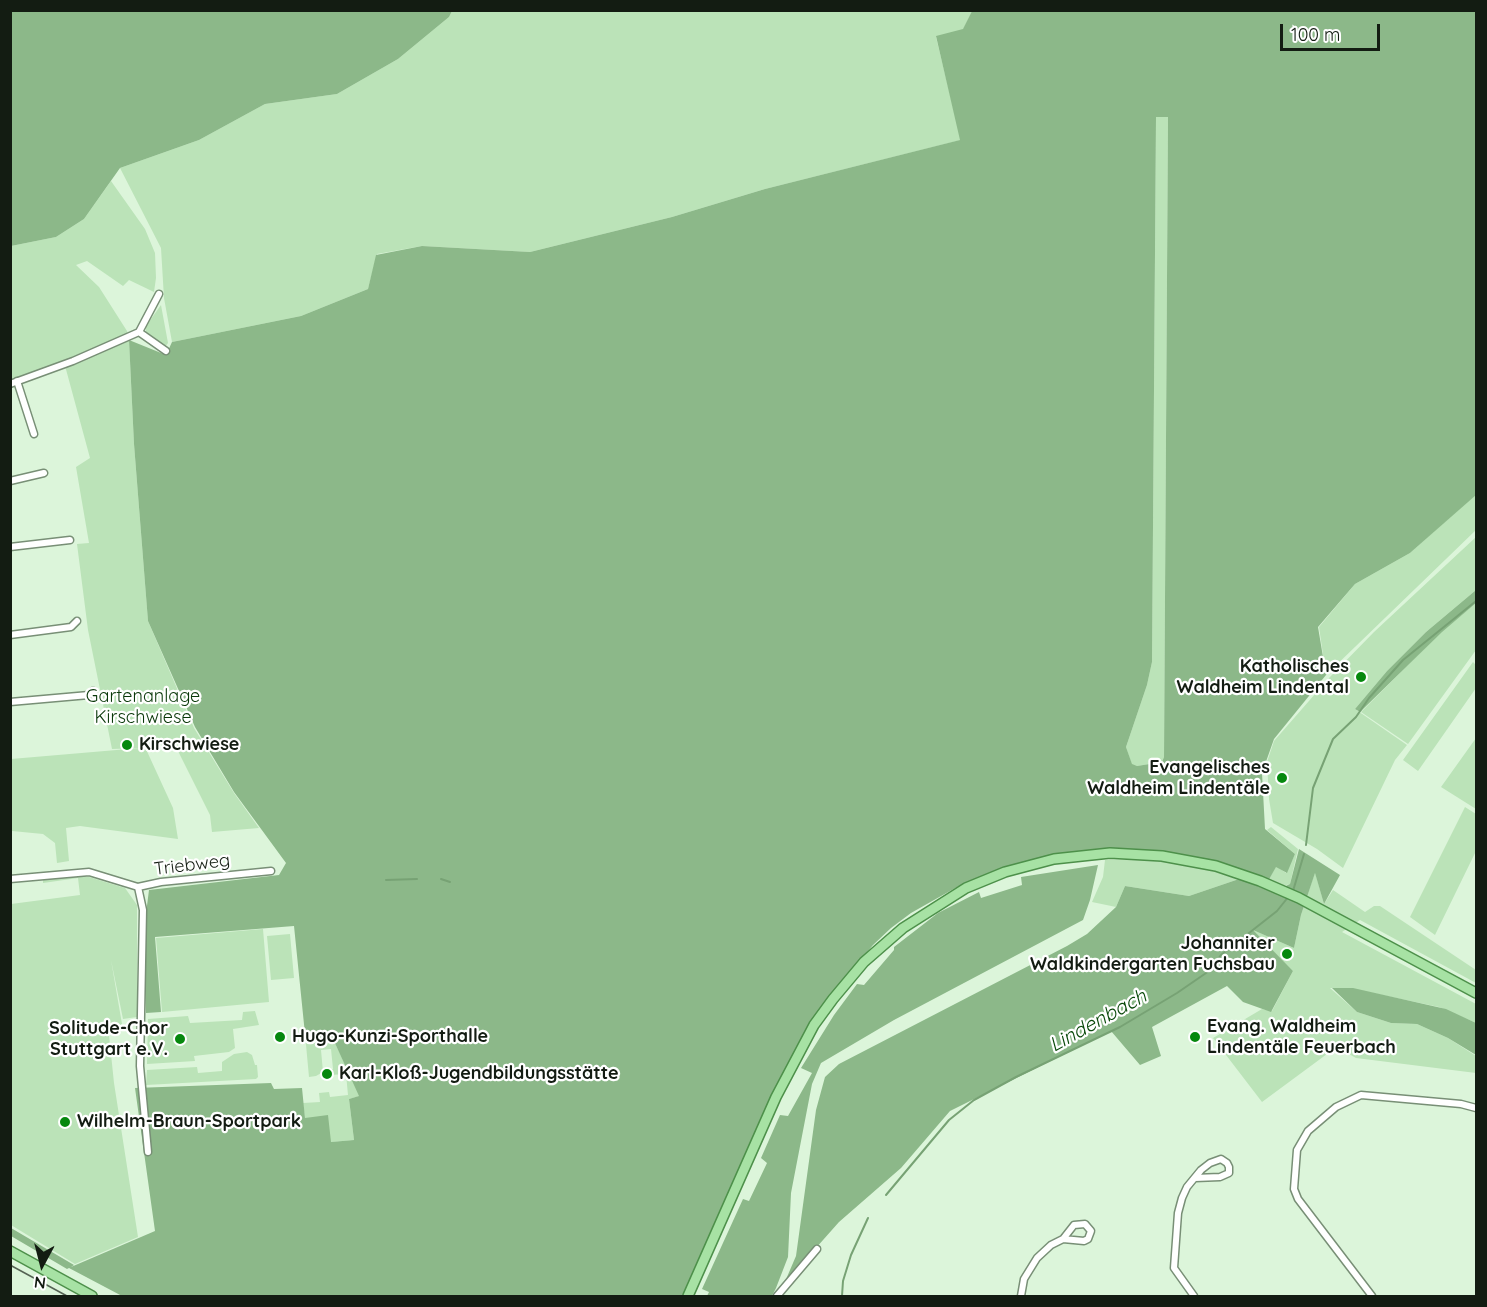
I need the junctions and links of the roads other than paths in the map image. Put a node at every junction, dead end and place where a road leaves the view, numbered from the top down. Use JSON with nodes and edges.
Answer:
{"nodes":[{"id":1,"x":159,"y":294,"type":"dead end"},
{"id":2,"x":139,"y":332,"type":"junction"},
{"id":3,"x":166,"y":351,"type":"dead end"},
{"id":4,"x":14,"y":383,"type":"edge"},
{"id":5,"x":34,"y":434,"type":"dead end"},
{"id":6,"x":44,"y":473,"type":"dead end"},
{"id":7,"x":10,"y":481,"type":"edge"},
{"id":8,"x":69,"y":540,"type":"dead end"},
{"id":9,"x":10,"y":547,"type":"edge"},
{"id":10,"x":77,"y":621,"type":"dead end"},
{"id":11,"x":10,"y":635,"type":"edge"},
{"id":12,"x":93,"y":691,"type":"dead end"},
{"id":13,"x":10,"y":702,"type":"edge"},
{"id":14,"x":271,"y":872,"type":"dead end"},
{"id":15,"x":10,"y":879,"type":"edge"},
{"id":16,"x":138,"y":887,"type":"junction"},
{"id":17,"x":1476,"y":993,"type":"edge"},
{"id":18,"x":1476,"y":1108,"type":"edge"},
{"id":19,"x":148,"y":1152,"type":"dead end"},
{"id":20,"x":1195,"y":1178,"type":"junction"},
{"id":21,"x":1063,"y":1239,"type":"dead end"},
{"id":22,"x":817,"y":1249,"type":"dead end"},
{"id":23,"x":10,"y":1251,"type":"edge"},
{"id":24,"x":92,"y":1296,"type":"edge"},
{"id":25,"x":688,"y":1296,"type":"edge"},
{"id":26,"x":777,"y":1296,"type":"edge"},
{"id":27,"x":1021,"y":1296,"type":"edge"},
{"id":28,"x":1194,"y":1296,"type":"edge"},
{"id":29,"x":1372,"y":1296,"type":"edge"}],
"edges":[{"from":1,"to":2,"type":"street"},
{"from":2,"to":3,"type":"street"},
{"from":2,"to":4,"type":"street"},
{"from":4,"to":5,"type":"street"},
{"from":6,"to":7,"type":"street"},
{"from":8,"to":9,"type":"street"},
{"from":10,"to":11,"type":"street"},
{"from":12,"to":13,"type":"street"},
{"from":14,"to":16,"type":"street","name":"Triebweg"},
{"from":15,"to":16,"type":"street","name":"Triebweg"},
{"from":16,"to":19,"type":"street"},
{"from":17,"to":25,"type":"main road"},
{"from":18,"to":29,"type":"street"},
{"from":20,"to":20,"type":"street"},
{"from":20,"to":28,"type":"street"},
{"from":21,"to":27,"type":"street"},
{"from":22,"to":26,"type":"street"},
{"from":23,"to":24,"type":"main road"}]}
